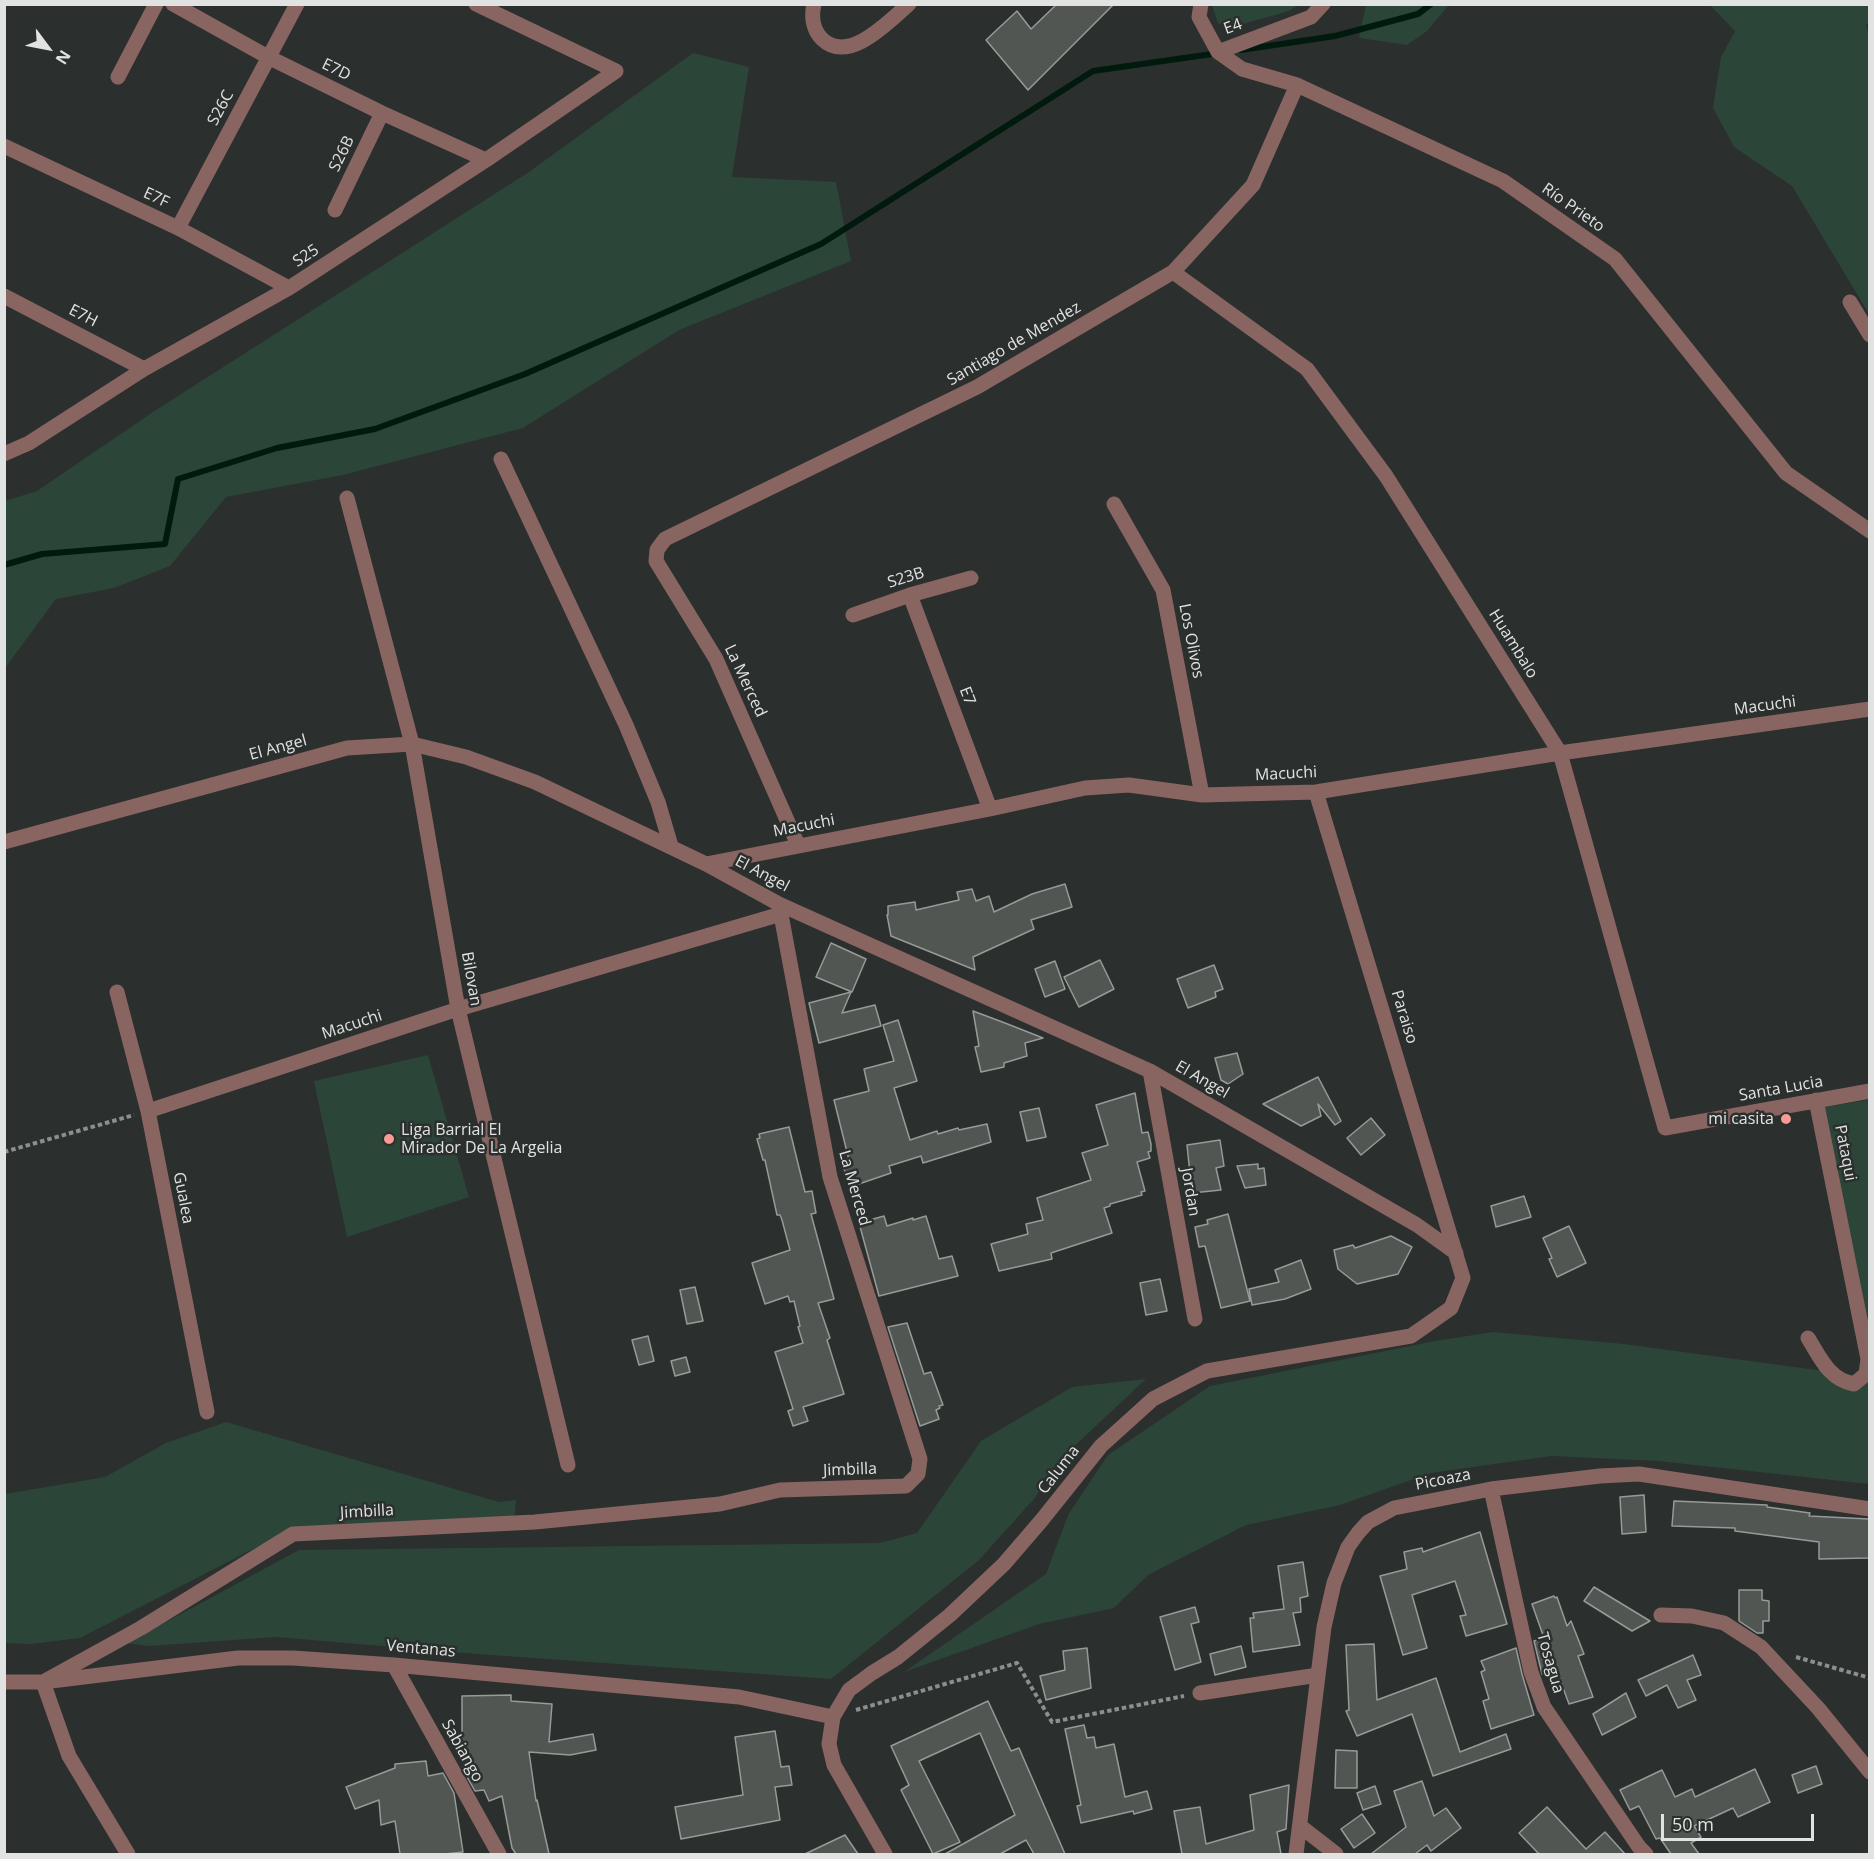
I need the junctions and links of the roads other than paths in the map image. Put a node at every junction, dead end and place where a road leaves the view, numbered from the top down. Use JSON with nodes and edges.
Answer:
{"nodes":[{"id":1,"x":156,"y":4,"type":"edge"},
{"id":2,"x":174,"y":4,"type":"edge"},
{"id":3,"x":297,"y":4,"type":"edge"},
{"id":4,"x":476,"y":4,"type":"edge"},
{"id":5,"x":814,"y":4,"type":"edge"},
{"id":6,"x":909,"y":4,"type":"edge"},
{"id":7,"x":1201,"y":4,"type":"edge"},
{"id":8,"x":1323,"y":4,"type":"edge"},
{"id":9,"x":1218,"y":52,"type":"junction"},
{"id":10,"x":268,"y":57,"type":"junction"},
{"id":11,"x":118,"y":77,"type":"dead end"},
{"id":12,"x":1298,"y":85,"type":"junction"},
{"id":13,"x":382,"y":113,"type":"junction"},
{"id":14,"x":4,"y":146,"type":"edge"},
{"id":15,"x":486,"y":160,"type":"junction"},
{"id":16,"x":335,"y":210,"type":"dead end"},
{"id":17,"x":178,"y":228,"type":"junction"},
{"id":18,"x":1173,"y":272,"type":"junction"},
{"id":19,"x":289,"y":288,"type":"junction"},
{"id":20,"x":4,"y":296,"type":"edge"},
{"id":21,"x":1850,"y":302,"type":"dead end"},
{"id":22,"x":1869,"y":334,"type":"edge"},
{"id":23,"x":144,"y":369,"type":"junction"},
{"id":24,"x":4,"y":454,"type":"edge"},
{"id":25,"x":501,"y":459,"type":"dead end"},
{"id":26,"x":346,"y":498,"type":"dead end"},
{"id":27,"x":1114,"y":504,"type":"dead end"},
{"id":28,"x":1869,"y":531,"type":"edge"},
{"id":29,"x":665,"y":539,"type":"joint"},
{"id":30,"x":971,"y":578,"type":"dead end"},
{"id":31,"x":910,"y":595,"type":"junction"},
{"id":32,"x":853,"y":615,"type":"dead end"},
{"id":33,"x":1869,"y":709,"type":"edge"},
{"id":34,"x":412,"y":744,"type":"junction"},
{"id":35,"x":1560,"y":753,"type":"junction"},
{"id":36,"x":1316,"y":792,"type":"junction"},
{"id":37,"x":1202,"y":795,"type":"junction"},
{"id":38,"x":990,"y":809,"type":"junction"},
{"id":39,"x":4,"y":842,"type":"edge"},
{"id":40,"x":798,"y":845,"type":"junction"},
{"id":41,"x":670,"y":846,"type":"junction"},
{"id":42,"x":706,"y":864,"type":"junction"},
{"id":43,"x":780,"y":909,"type":"junction"},
{"id":44,"x":117,"y":992,"type":"dead end"},
{"id":45,"x":458,"y":1009,"type":"junction"},
{"id":46,"x":1150,"y":1071,"type":"junction"},
{"id":47,"x":1869,"y":1091,"type":"edge"},
{"id":48,"x":1816,"y":1100,"type":"junction"},
{"id":49,"x":148,"y":1111,"type":"junction"},
{"id":50,"x":1665,"y":1128,"type":"joint"},
{"id":51,"x":1456,"y":1253,"type":"junction"},
{"id":52,"x":1195,"y":1319,"type":"dead end"},
{"id":53,"x":1808,"y":1338,"type":"dead end"},
{"id":54,"x":207,"y":1412,"type":"dead end"},
{"id":55,"x":568,"y":1465,"type":"dead end"},
{"id":56,"x":918,"y":1474,"type":"joint"},
{"id":57,"x":1491,"y":1489,"type":"junction"},
{"id":58,"x":1869,"y":1509,"type":"edge"},
{"id":59,"x":1661,"y":1615,"type":"dead end"},
{"id":60,"x":394,"y":1665,"type":"junction"},
{"id":61,"x":1318,"y":1675,"type":"junction"},
{"id":62,"x":4,"y":1682,"type":"edge"},
{"id":63,"x":44,"y":1682,"type":"junction"},
{"id":64,"x":1200,"y":1693,"type":"road end"},
{"id":65,"x":833,"y":1717,"type":"junction"},
{"id":66,"x":1869,"y":1772,"type":"edge"},
{"id":67,"x":1300,"y":1826,"type":"junction"},
{"id":68,"x":128,"y":1854,"type":"edge"},
{"id":69,"x":500,"y":1854,"type":"edge"},
{"id":70,"x":885,"y":1854,"type":"edge"},
{"id":71,"x":1296,"y":1854,"type":"edge"},
{"id":72,"x":1336,"y":1854,"type":"edge"},
{"id":73,"x":1646,"y":1854,"type":"edge"}],
"edges":[{"from":1,"to":11,"type":"street"},
{"from":2,"to":10,"type":"street","name":"E7D"},
{"from":3,"to":10,"type":"street","name":"S26C"},
{"from":4,"to":15,"type":"street","name":"S25"},
{"from":5,"to":6,"type":"street"},
{"from":7,"to":9,"type":"street","name":"Río Prieto"},
{"from":8,"to":9,"type":"street","name":"E4"},
{"from":9,"to":12,"type":"street","name":"Río Prieto"},
{"from":10,"to":13,"type":"street","name":"E7D"},
{"from":10,"to":17,"type":"street","name":"S26C"},
{"from":12,"to":18,"type":"street","name":"Santiago de Mendez"},
{"from":12,"to":28,"type":"street","name":"Río Prieto"},
{"from":13,"to":15,"type":"street","name":"E7D"},
{"from":13,"to":16,"type":"street","name":"S26B"},
{"from":14,"to":17,"type":"street","name":"E7F"},
{"from":15,"to":19,"type":"street","name":"S25"},
{"from":17,"to":19,"type":"street","name":"E7F"},
{"from":18,"to":29,"type":"street","name":"Santiago de Mendez"},
{"from":18,"to":35,"type":"street","name":"Huambalo"},
{"from":19,"to":23,"type":"street","name":"S25"},
{"from":20,"to":23,"type":"street","name":"E7H"},
{"from":21,"to":22,"type":"street"},
{"from":23,"to":24,"type":"street","name":"S25"},
{"from":25,"to":41,"type":"street"},
{"from":26,"to":34,"type":"street","name":"Bilovan"},
{"from":27,"to":37,"type":"street","name":"Los Olivos"},
{"from":29,"to":40,"type":"street","name":"La Merced"},
{"from":30,"to":31,"type":"street","name":"S23B"},
{"from":31,"to":32,"type":"street","name":"S23B"},
{"from":31,"to":38,"type":"street","name":"E7"},
{"from":33,"to":35,"type":"street","name":"Macuchi"},
{"from":34,"to":39,"type":"street","name":"El Angel"},
{"from":34,"to":41,"type":"street","name":"El Angel"},
{"from":34,"to":45,"type":"street","name":"Bilovan"},
{"from":35,"to":36,"type":"street","name":"Macuchi"},
{"from":35,"to":50,"type":"street","name":"Huambalo"},
{"from":36,"to":37,"type":"street","name":"Macuchi"},
{"from":36,"to":51,"type":"street","name":"Paraiso"},
{"from":37,"to":38,"type":"street","name":"Macuchi"},
{"from":38,"to":40,"type":"street","name":"Macuchi"},
{"from":40,"to":42,"type":"street","name":"Macuchi"},
{"from":41,"to":42,"type":"street","name":"El Angel"},
{"from":42,"to":43,"type":"street","name":"El Angel"},
{"from":43,"to":45,"type":"street","name":"Macuchi"},
{"from":43,"to":46,"type":"street","name":"El Angel"},
{"from":43,"to":56,"type":"street","name":"La Merced"},
{"from":44,"to":49,"type":"street","name":"Gualea"},
{"from":45,"to":49,"type":"street","name":"Macuchi"},
{"from":45,"to":55,"type":"street","name":"Bilovan"},
{"from":46,"to":51,"type":"street","name":"El Angel"},
{"from":46,"to":52,"type":"street","name":"Jordan"},
{"from":47,"to":48,"type":"street","name":"Santa Lucia"},
{"from":48,"to":50,"type":"street","name":"Santa Lucia"},
{"from":48,"to":53,"type":"street","name":"Pataqui"},
{"from":49,"to":54,"type":"street","name":"Gualea"},
{"from":51,"to":65,"type":"street","name":"Caluma"},
{"from":56,"to":63,"type":"street","name":"Jimbilla"},
{"from":57,"to":58,"type":"street","name":"Picoaza"},
{"from":57,"to":61,"type":"street","name":"Picoaza"},
{"from":57,"to":73,"type":"street","name":"Tosagua"},
{"from":59,"to":66,"type":"street"},
{"from":60,"to":63,"type":"street","name":"Ventanas"},
{"from":60,"to":65,"type":"street","name":"Ventanas"},
{"from":60,"to":69,"type":"street","name":"Sabiango"},
{"from":61,"to":64,"type":"street"},
{"from":61,"to":67,"type":"street","name":"Picoaza"},
{"from":62,"to":63,"type":"street","name":"Ventanas"},
{"from":63,"to":68,"type":"street"},
{"from":65,"to":70,"type":"street","name":"Caluma"},
{"from":67,"to":71,"type":"street","name":"Picoaza"},
{"from":67,"to":72,"type":"street"}]}
